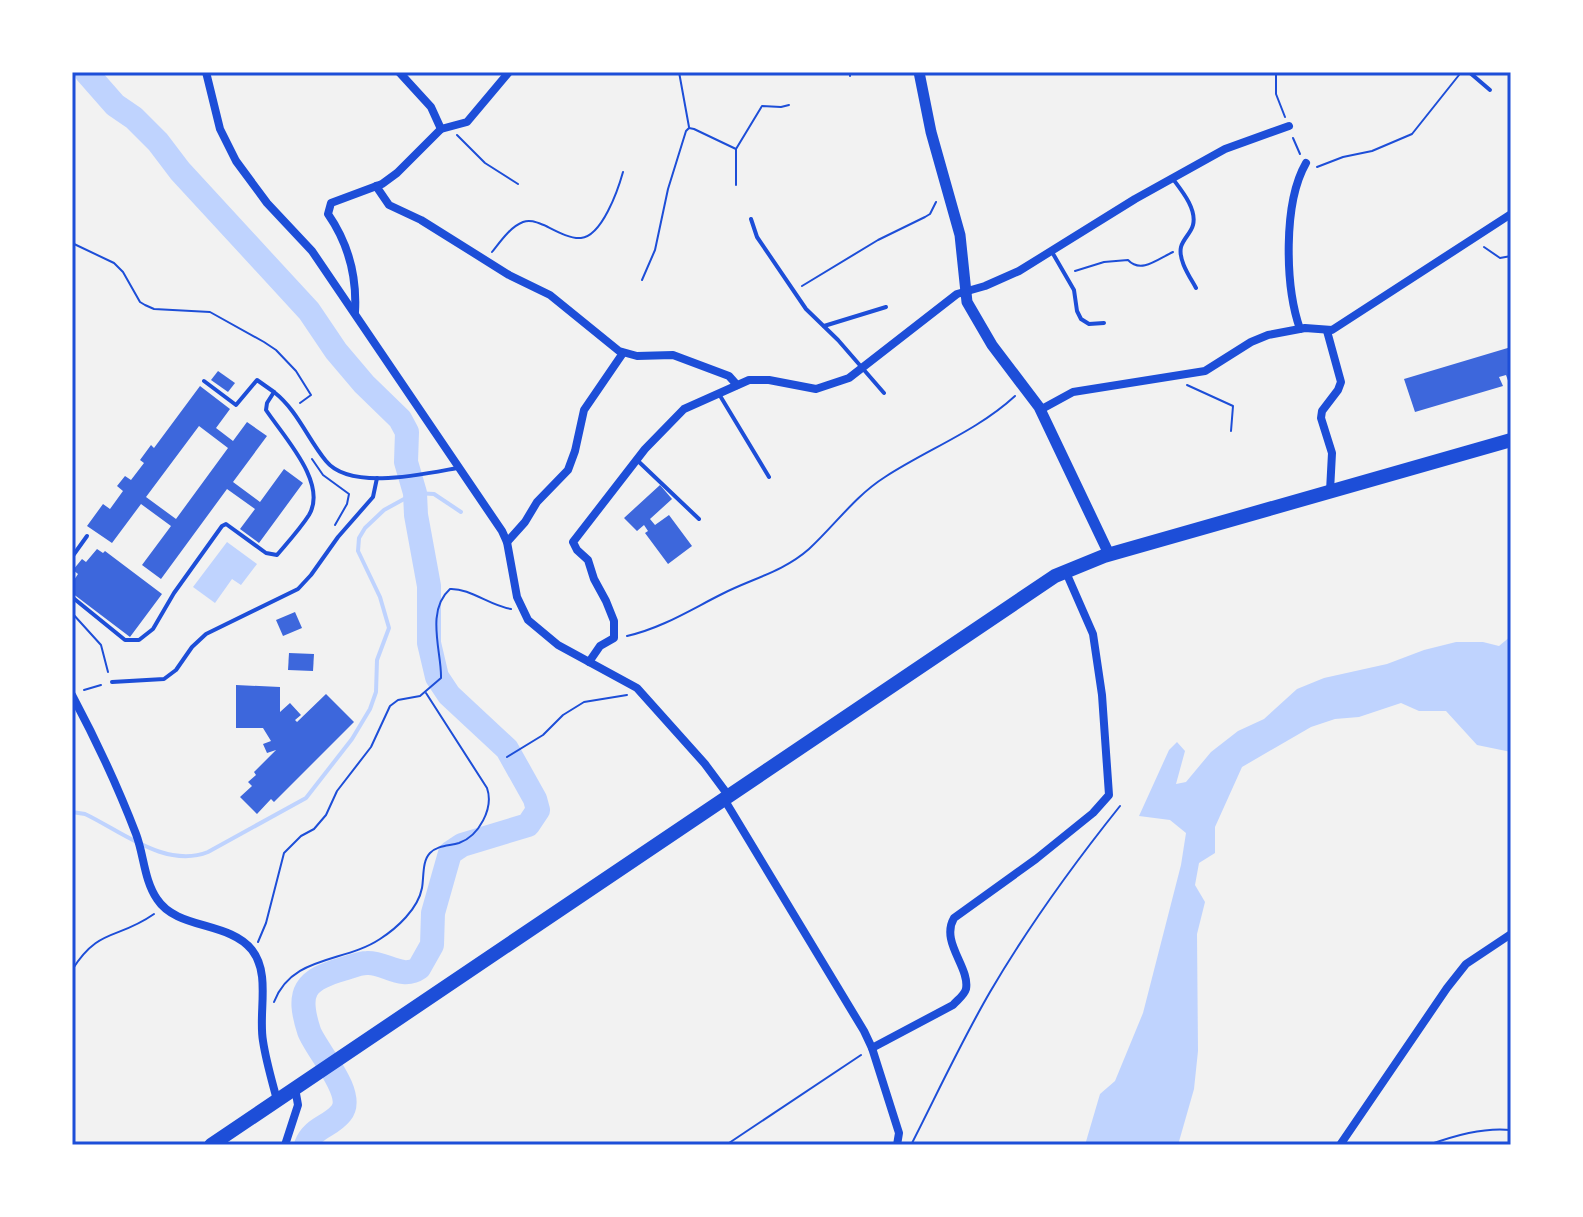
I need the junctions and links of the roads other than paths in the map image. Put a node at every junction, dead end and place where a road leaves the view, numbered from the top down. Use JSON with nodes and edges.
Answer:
{"nodes":[{"id":1,"x":206,"y":72,"type":"edge"},
{"id":2,"x":399,"y":72,"type":"edge"},
{"id":3,"x":509,"y":72,"type":"edge"},
{"id":4,"x":919,"y":72,"type":"edge"},
{"id":5,"x":1469,"y":72,"type":"edge"},
{"id":6,"x":1490,"y":90,"type":"dead end"},
{"id":7,"x":1289,"y":126,"type":"road end"},
{"id":8,"x":441,"y":129,"type":"junction"},
{"id":9,"x":1306,"y":163,"type":"road end"},
{"id":10,"x":1173,"y":179,"type":"junction"},
{"id":11,"x":376,"y":186,"type":"junction"},
{"id":12,"x":1511,"y":214,"type":"edge"},
{"id":13,"x":751,"y":219,"type":"dead end"},
{"id":14,"x":1052,"y":252,"type":"junction"},
{"id":15,"x":1196,"y":288,"type":"dead end"},
{"id":16,"x":965,"y":291,"type":"junction"},
{"id":17,"x":886,"y":307,"type":"dead end"},
{"id":18,"x":355,"y":313,"type":"junction"},
{"id":19,"x":1104,"y":323,"type":"dead end"},
{"id":20,"x":824,"y":326,"type":"junction"},
{"id":21,"x":1300,"y":329,"type":"junction"},
{"id":22,"x":1327,"y":331,"type":"junction"},
{"id":23,"x":623,"y":353,"type":"junction"},
{"id":24,"x":863,"y":369,"type":"junction"},
{"id":25,"x":204,"y":381,"type":"dead end"},
{"id":26,"x":737,"y":385,"type":"junction"},
{"id":27,"x":274,"y":392,"type":"junction"},
{"id":28,"x":884,"y":393,"type":"dead end"},
{"id":29,"x":719,"y":394,"type":"junction"},
{"id":30,"x":1040,"y":410,"type":"junction"},
{"id":31,"x":1511,"y":440,"type":"edge"},
{"id":32,"x":637,"y":460,"type":"junction"},
{"id":33,"x":459,"y":467,"type":"junction"},
{"id":34,"x":769,"y":477,"type":"dead end"},
{"id":35,"x":377,"y":478,"type":"junction"},
{"id":36,"x":1330,"y":491,"type":"junction"},
{"id":37,"x":699,"y":519,"type":"dead end"},
{"id":38,"x":87,"y":536,"type":"dead end"},
{"id":39,"x":507,"y":542,"type":"junction"},
{"id":40,"x":1109,"y":554,"type":"junction"},
{"id":41,"x":72,"y":557,"type":"edge"},
{"id":42,"x":1065,"y":570,"type":"junction"},
{"id":43,"x":72,"y":597,"type":"edge"},
{"id":44,"x":589,"y":662,"type":"junction"},
{"id":45,"x":112,"y":682,"type":"road end"},
{"id":46,"x":76,"y":693,"type":"edge"},
{"id":47,"x":726,"y":797,"type":"junction"},
{"id":48,"x":1511,"y":934,"type":"edge"},
{"id":49,"x":872,"y":1048,"type":"junction"},
{"id":50,"x":295,"y":1088,"type":"junction"},
{"id":51,"x":277,"y":1100,"type":"junction"},
{"id":52,"x":211,"y":1145,"type":"edge"},
{"id":53,"x":285,"y":1145,"type":"edge"},
{"id":54,"x":897,"y":1145,"type":"edge"},
{"id":55,"x":1340,"y":1145,"type":"edge"}],
"edges":[{"from":1,"to":18,"type":"street"},
{"from":2,"to":8,"type":"street"},
{"from":3,"to":8,"type":"street"},
{"from":4,"to":16,"type":"street"},
{"from":5,"to":6,"type":"lane"},
{"from":7,"to":10,"type":"street"},
{"from":8,"to":11,"type":"street"},
{"from":9,"to":21,"type":"street"},
{"from":10,"to":14,"type":"street"},
{"from":10,"to":15,"type":"lane"},
{"from":11,"to":18,"type":"street"},
{"from":11,"to":23,"type":"street"},
{"from":12,"to":22,"type":"street"},
{"from":13,"to":20,"type":"lane"},
{"from":14,"to":16,"type":"street"},
{"from":14,"to":19,"type":"lane"},
{"from":16,"to":24,"type":"street"},
{"from":16,"to":30,"type":"street"},
{"from":17,"to":20,"type":"lane"},
{"from":18,"to":33,"type":"street"},
{"from":20,"to":24,"type":"lane"},
{"from":21,"to":22,"type":"street"},
{"from":21,"to":30,"type":"street"},
{"from":22,"to":36,"type":"street"},
{"from":23,"to":26,"type":"street"},
{"from":23,"to":39,"type":"street"},
{"from":24,"to":26,"type":"street"},
{"from":24,"to":28,"type":"lane"},
{"from":25,"to":27,"type":"lane"},
{"from":26,"to":29,"type":"street"},
{"from":27,"to":35,"type":"lane"},
{"from":27,"to":43,"type":"lane"},
{"from":29,"to":32,"type":"street"},
{"from":29,"to":34,"type":"lane"},
{"from":30,"to":40,"type":"street"},
{"from":31,"to":36,"type":"highway"},
{"from":32,"to":37,"type":"lane"},
{"from":32,"to":44,"type":"street"},
{"from":33,"to":35,"type":"lane"},
{"from":33,"to":39,"type":"street"},
{"from":35,"to":45,"type":"lane"},
{"from":36,"to":40,"type":"highway"},
{"from":38,"to":41,"type":"lane"},
{"from":39,"to":44,"type":"street"},
{"from":40,"to":42,"type":"highway"},
{"from":42,"to":47,"type":"highway"},
{"from":42,"to":49,"type":"street"},
{"from":44,"to":47,"type":"street"},
{"from":46,"to":51,"type":"street"},
{"from":47,"to":49,"type":"street"},
{"from":47,"to":50,"type":"highway"},
{"from":48,"to":55,"type":"street"},
{"from":49,"to":54,"type":"street"},
{"from":50,"to":51,"type":"highway"},
{"from":50,"to":53,"type":"street"},
{"from":51,"to":52,"type":"highway"}]}
